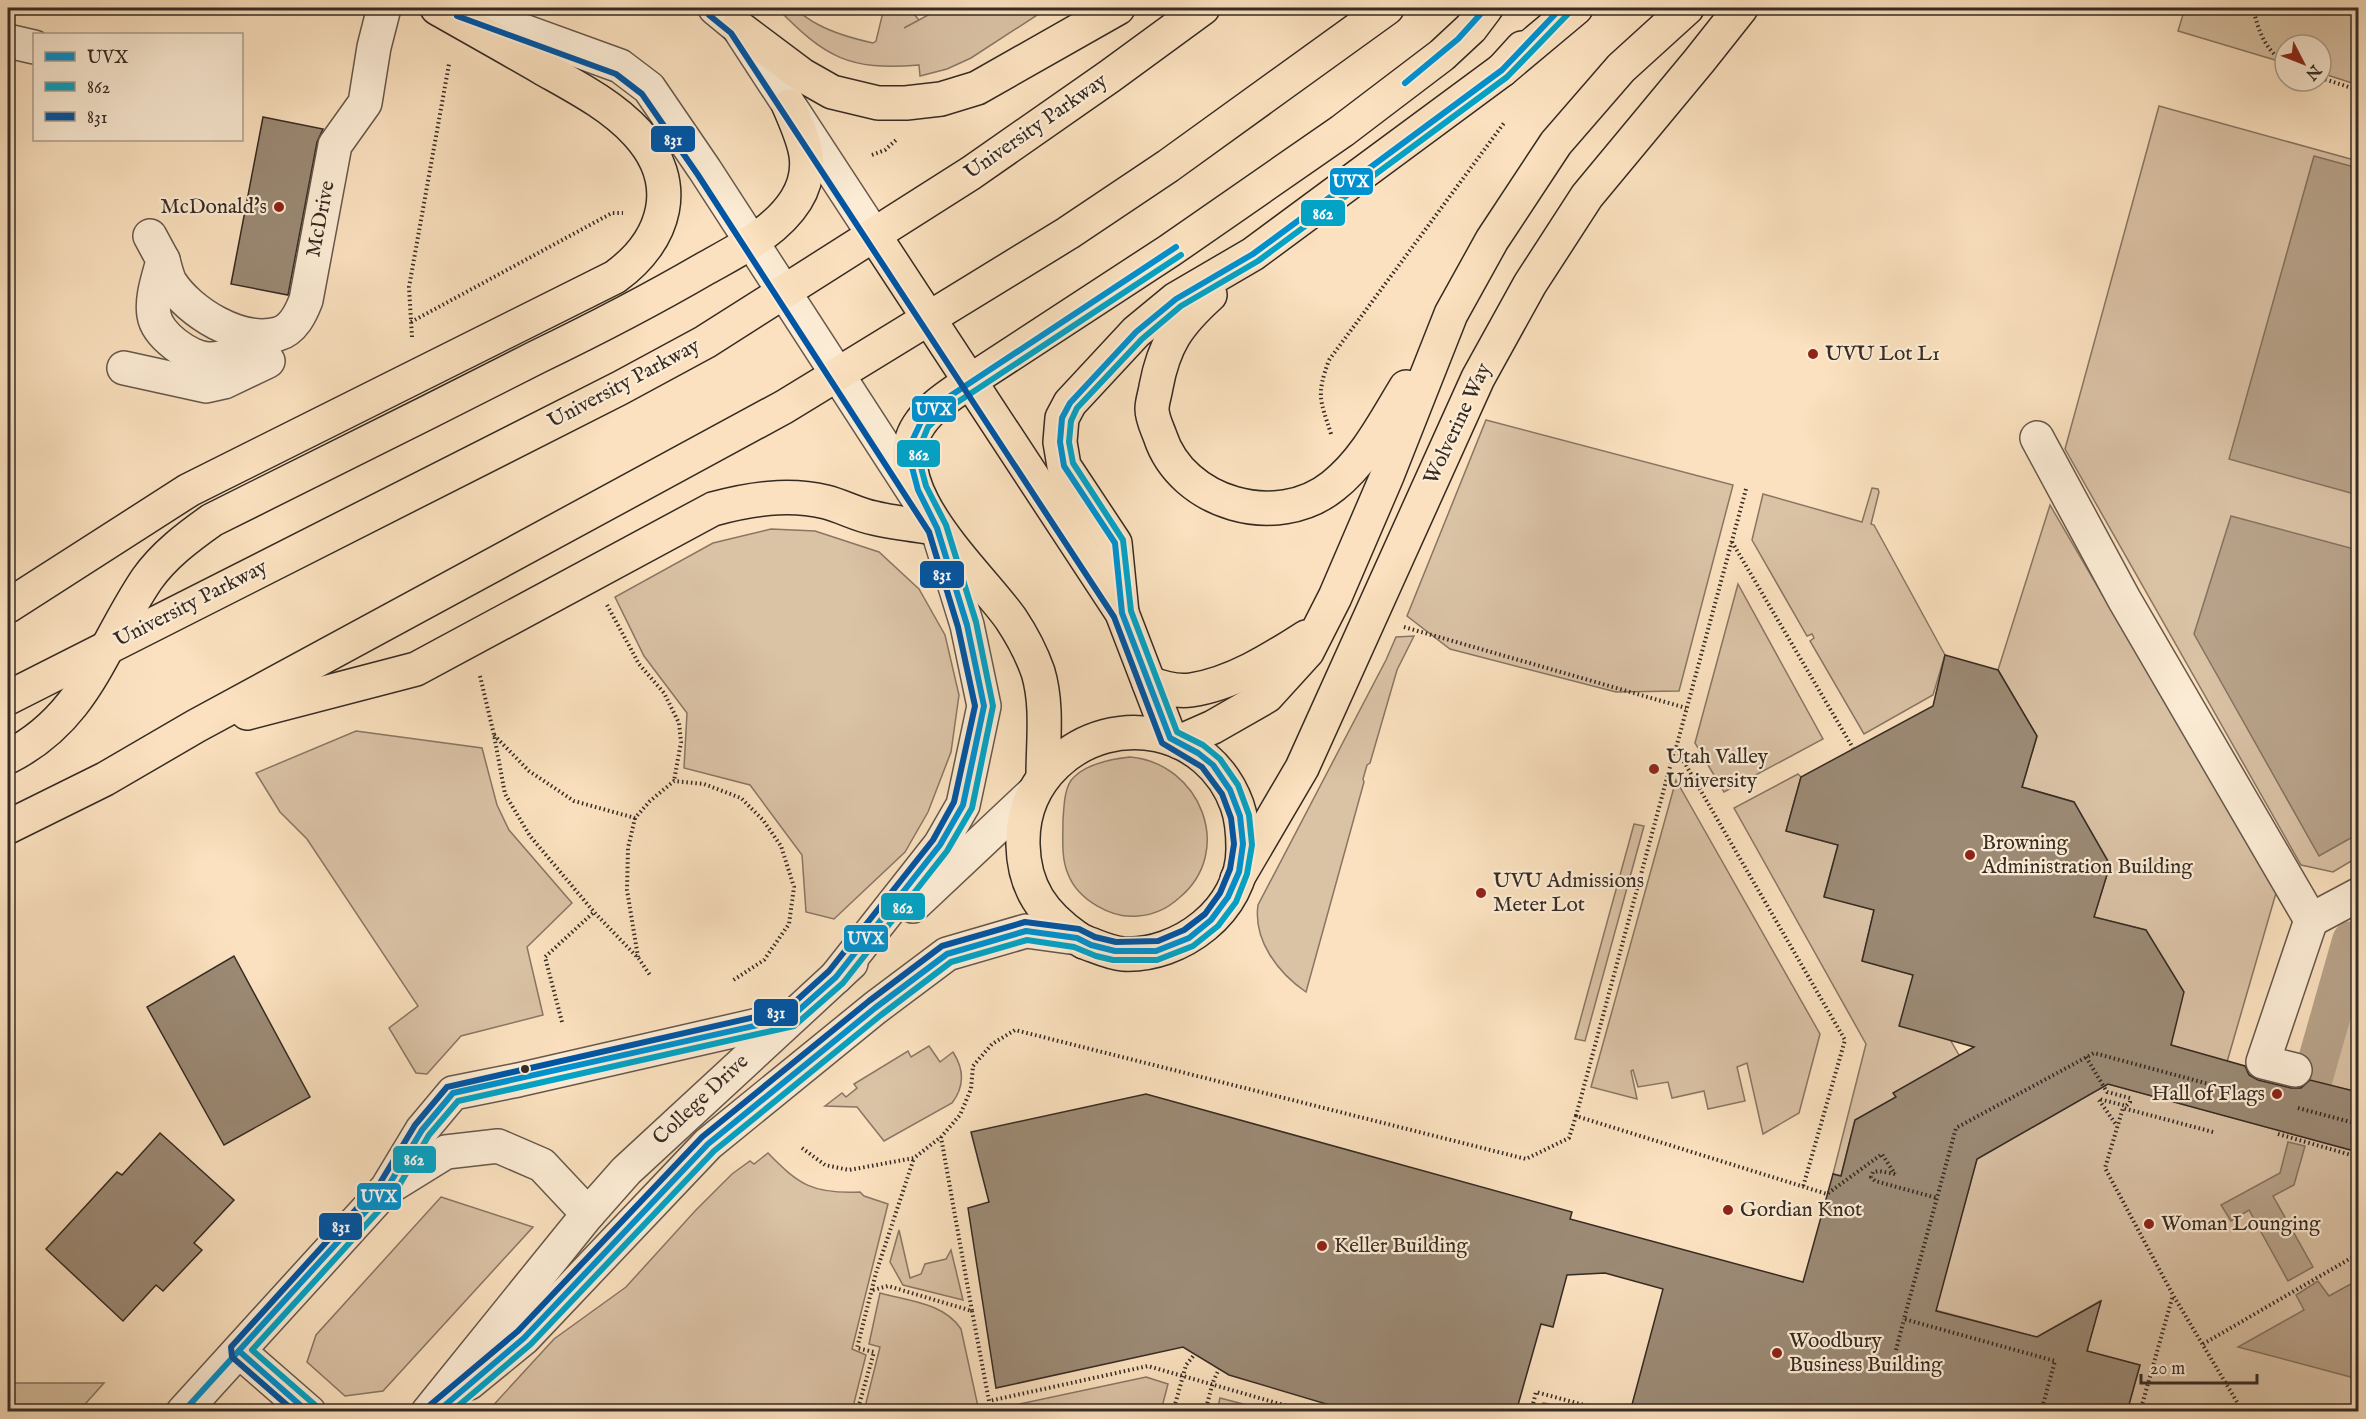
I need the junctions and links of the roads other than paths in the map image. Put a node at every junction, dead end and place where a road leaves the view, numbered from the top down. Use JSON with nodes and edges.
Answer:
{"nodes":[{"id":1,"x":384,"y":8,"type":"edge"},
{"id":2,"x":437,"y":8,"type":"edge"},
{"id":3,"x":460,"y":8,"type":"edge"},
{"id":4,"x":1118,"y":8,"type":"edge"},
{"id":5,"x":1203,"y":8,"type":"edge"},
{"id":6,"x":1387,"y":8,"type":"edge"},
{"id":7,"x":1486,"y":8,"type":"edge"},
{"id":8,"x":1561,"y":8,"type":"edge"},
{"id":9,"x":1575,"y":8,"type":"edge"},
{"id":10,"x":1687,"y":8,"type":"edge"},
{"id":11,"x":1741,"y":8,"type":"edge"},
{"id":12,"x":727,"y":17,"type":"edge"},
{"id":13,"x":8,"y":41,"type":"edge"},
{"id":14,"x":33,"y":47,"type":"edge"},
{"id":15,"x":1502,"y":70,"type":"junction"},
{"id":16,"x":789,"y":106,"type":"junction"},
{"id":17,"x":874,"y":235,"type":"junction"},
{"id":18,"x":751,"y":242,"type":"junction"},
{"id":19,"x":156,"y":248,"type":"dead end"},
{"id":20,"x":1253,"y":254,"type":"junction"},
{"id":21,"x":784,"y":292,"type":"junction"},
{"id":22,"x":1451,"y":314,"type":"junction"},
{"id":23,"x":929,"y":318,"type":"junction"},
{"id":24,"x":313,"y":333,"type":"dead end"},
{"id":25,"x":124,"y":368,"type":"dead end"},
{"id":26,"x":838,"y":374,"type":"junction"},
{"id":27,"x":970,"y":381,"type":"junction"},
{"id":28,"x":2037,"y":438,"type":"dead end"},
{"id":29,"x":937,"y":528,"type":"junction"},
{"id":30,"x":8,"y":606,"type":"edge"},
{"id":31,"x":1122,"y":613,"type":"junction"},
{"id":32,"x":1320,"y":628,"type":"junction"},
{"id":33,"x":108,"y":645,"type":"junction"},
{"id":34,"x":1149,"y":683,"type":"junction"},
{"id":35,"x":8,"y":698,"type":"edge"},
{"id":36,"x":196,"y":726,"type":"junction"},
{"id":37,"x":1175,"y":740,"type":"junction"},
{"id":38,"x":8,"y":757,"type":"edge"},
{"id":39,"x":1038,"y":785,"type":"junction"},
{"id":40,"x":8,"y":827,"type":"edge"},
{"id":41,"x":1237,"y":879,"type":"junction"},
{"id":42,"x":2358,"y":895,"type":"edge"},
{"id":43,"x":2311,"y":920,"type":"junction"},
{"id":44,"x":1080,"y":940,"type":"junction"},
{"id":45,"x":836,"y":977,"type":"junction"},
{"id":46,"x":790,"y":1018,"type":"junction"},
{"id":47,"x":2295,"y":1070,"type":"dead end"},
{"id":48,"x":387,"y":1188,"type":"junction"},
{"id":49,"x":588,"y":1214,"type":"junction"},
{"id":50,"x":239,"y":1351,"type":"junction"},
{"id":51,"x":183,"y":1412,"type":"edge"},
{"id":52,"x":309,"y":1412,"type":"edge"},
{"id":53,"x":428,"y":1412,"type":"edge"},
{"id":54,"x":436,"y":1412,"type":"edge"}],
"edges":[{"from":1,"to":19,"type":"street","name":"McDrive"},
{"from":2,"to":30,"type":"main road"},
{"from":3,"to":18,"type":"street"},
{"from":4,"to":12,"type":"main road"},
{"from":5,"to":17,"type":"main road","name":"University Parkway"},
{"from":6,"to":23,"type":"main road"},
{"from":7,"to":27,"type":"main road"},
{"from":8,"to":15,"type":"main road"},
{"from":9,"to":15,"type":"main road"},
{"from":10,"to":22,"type":"main road","name":"Wolverine Way"},
{"from":11,"to":41,"type":"main road","name":"Wolverine Way"},
{"from":12,"to":16,"type":"street"},
{"from":13,"to":14,"type":"street"},
{"from":15,"to":20,"type":"main road"},
{"from":16,"to":17,"type":"street"},
{"from":16,"to":18,"type":"main road"},
{"from":17,"to":21,"type":"main road","name":"University Parkway"},
{"from":17,"to":23,"type":"main road"},
{"from":18,"to":21,"type":"street"},
{"from":18,"to":33,"type":"main road"},
{"from":20,"to":22,"type":"main road"},
{"from":20,"to":31,"type":"main road"},
{"from":21,"to":26,"type":"street"},
{"from":21,"to":33,"type":"main road","name":"University Parkway"},
{"from":22,"to":32,"type":"main road","name":"Wolverine Way"},
{"from":23,"to":26,"type":"main road"},
{"from":23,"to":27,"type":"main road"},
{"from":24,"to":25,"type":"street"},
{"from":26,"to":29,"type":"street"},
{"from":26,"to":36,"type":"main road"},
{"from":27,"to":29,"type":"main road"},
{"from":27,"to":31,"type":"main road"},
{"from":28,"to":43,"type":"street"},
{"from":29,"to":36,"type":"main road"},
{"from":29,"to":39,"type":"main road"},
{"from":29,"to":45,"type":"street"},
{"from":31,"to":34,"type":"main road"},
{"from":32,"to":34,"type":"main road"},
{"from":32,"to":37,"type":"main road","name":"Wolverine Way"},
{"from":33,"to":35,"type":"main road","name":"University Parkway"},
{"from":33,"to":38,"type":"main road"},
{"from":34,"to":37,"type":"main road"},
{"from":36,"to":40,"type":"main road"},
{"from":37,"to":39,"type":"main road"},
{"from":37,"to":41,"type":"main road"},
{"from":39,"to":44,"type":"main road"},
{"from":39,"to":45,"type":"street","name":"College Drive"},
{"from":41,"to":44,"type":"main road"},
{"from":42,"to":43,"type":"street"},
{"from":43,"to":47,"type":"street"},
{"from":44,"to":54,"type":"street","name":"College Drive"},
{"from":45,"to":46,"type":"street","name":"College Drive"},
{"from":46,"to":48,"type":"street"},
{"from":46,"to":49,"type":"street","name":"College Drive"},
{"from":48,"to":49,"type":"street"},
{"from":48,"to":50,"type":"street"},
{"from":49,"to":53,"type":"street","name":"College Drive"},
{"from":50,"to":51,"type":"street"},
{"from":50,"to":52,"type":"street"}]}
